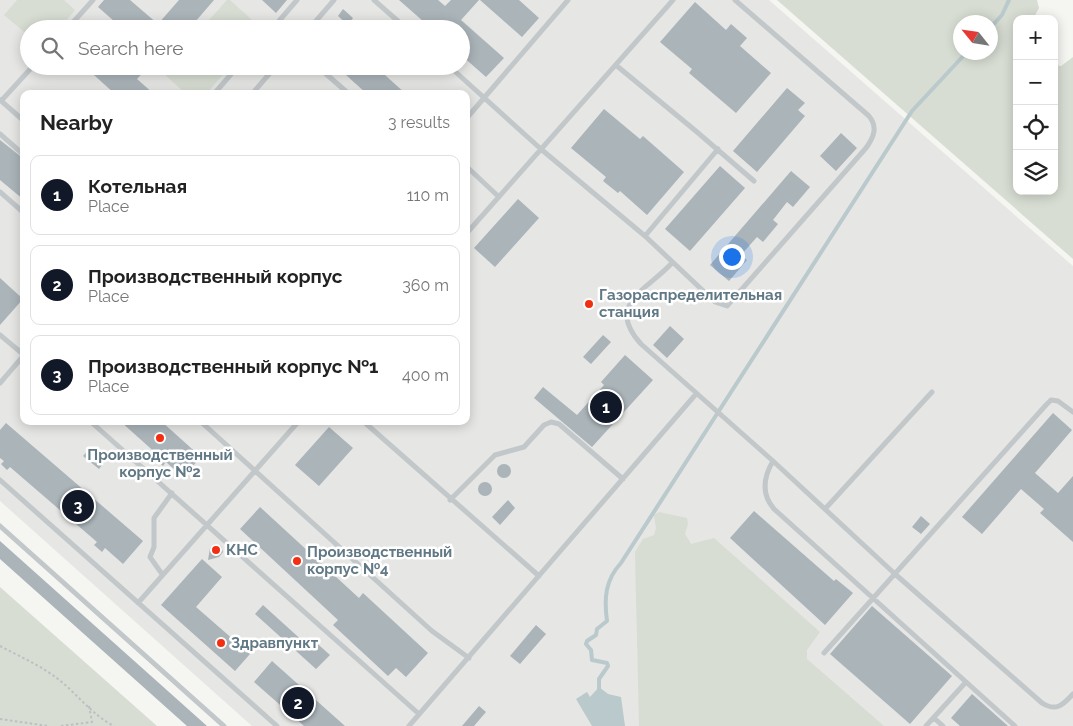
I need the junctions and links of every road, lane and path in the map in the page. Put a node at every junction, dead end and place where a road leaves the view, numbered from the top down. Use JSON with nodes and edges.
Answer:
{"nodes":[{"id":1,"x":93,"y":0,"type":"edge"},
{"id":2,"x":297,"y":0,"type":"edge"},
{"id":3,"x":334,"y":0,"type":"edge"},
{"id":4,"x":374,"y":0,"type":"edge"},
{"id":5,"x":568,"y":0,"type":"edge"},
{"id":6,"x":673,"y":0,"type":"edge"},
{"id":7,"x":735,"y":0,"type":"edge"},
{"id":8,"x":75,"y":20,"type":"edge"},
{"id":9,"x":280,"y":20,"type":"edge"},
{"id":10,"x":317,"y":20,"type":"edge"},
{"id":11,"x":397,"y":20,"type":"edge"},
{"id":12,"x":616,"y":66,"type":"junction"},
{"id":13,"x":25,"y":75,"type":"edge"},
{"id":14,"x":230,"y":75,"type":"edge"},
{"id":15,"x":268,"y":75,"type":"edge"},
{"id":16,"x":327,"y":75,"type":"edge"},
{"id":17,"x":459,"y":75,"type":"edge"},
{"id":18,"x":217,"y":90,"type":"edge"},
{"id":19,"x":255,"y":90,"type":"edge"},
{"id":20,"x":344,"y":90,"type":"edge"},
{"id":21,"x":485,"y":98,"type":"junction"},
{"id":22,"x":1,"y":100,"type":"edge"},
{"id":23,"x":470,"y":115,"type":"edge"},
{"id":24,"x":20,"y":117,"type":"edge"},
{"id":25,"x":0,"y":134,"type":"edge"},
{"id":26,"x":718,"y":149,"type":"junction"},
{"id":27,"x":542,"y":150,"type":"junction"},
{"id":28,"x":20,"y":152,"type":"edge"},
{"id":29,"x":470,"y":170,"type":"edge"},
{"id":30,"x":754,"y":181,"type":"dead end"},
{"id":31,"x":0,"y":192,"type":"edge"},
{"id":32,"x":500,"y":197,"type":"junction"},
{"id":33,"x":20,"y":209,"type":"edge"},
{"id":34,"x":470,"y":230,"type":"edge"},
{"id":35,"x":645,"y":236,"type":"junction"},
{"id":36,"x":672,"y":263,"type":"junction"},
{"id":37,"x":0,"y":335,"type":"edge"},
{"id":38,"x":20,"y":352,"type":"edge"},
{"id":39,"x":20,"y":360,"type":"edge"},
{"id":40,"x":0,"y":383,"type":"edge"},
{"id":41,"x":932,"y":392,"type":"dead end"},
{"id":42,"x":696,"y":394,"type":"junction"},
{"id":43,"x":1073,"y":412,"type":"edge"},
{"id":44,"x":95,"y":425,"type":"edge"},
{"id":45,"x":204,"y":425,"type":"edge"},
{"id":46,"x":295,"y":425,"type":"edge"},
{"id":47,"x":367,"y":425,"type":"edge"},
{"id":48,"x":773,"y":461,"type":"junction"},
{"id":49,"x":255,"y":470,"type":"junction"},
{"id":50,"x":623,"y":479,"type":"junction"},
{"id":51,"x":0,"y":480,"type":"edge"},
{"id":52,"x":172,"y":493,"type":"junction"},
{"id":53,"x":450,"y":500,"type":"junction"},
{"id":54,"x":825,"y":508,"type":"junction"},
{"id":55,"x":206,"y":525,"type":"junction"},
{"id":56,"x":0,"y":526,"type":"edge"},
{"id":57,"x":162,"y":574,"type":"junction"},
{"id":58,"x":895,"y":574,"type":"junction"},
{"id":59,"x":539,"y":576,"type":"junction"},
{"id":60,"x":872,"y":599,"type":"junction"},
{"id":61,"x":138,"y":603,"type":"junction"},
{"id":62,"x":0,"y":646,"type":"edge"},
{"id":63,"x":824,"y":653,"type":"dead end"},
{"id":64,"x":469,"y":658,"type":"junction"},
{"id":65,"x":966,"y":682,"type":"junction"},
{"id":66,"x":1073,"y":694,"type":"edge"},
{"id":67,"x":89,"y":706,"type":"junction"},
{"id":68,"x":419,"y":714,"type":"junction"},
{"id":69,"x":934,"y":718,"type":"junction"},
{"id":70,"x":0,"y":719,"type":"edge"},
{"id":71,"x":48,"y":726,"type":"edge"},
{"id":72,"x":61,"y":726,"type":"edge"},
{"id":73,"x":114,"y":726,"type":"edge"},
{"id":74,"x":224,"y":726,"type":"edge"},
{"id":75,"x":277,"y":726,"type":"edge"},
{"id":76,"x":409,"y":726,"type":"edge"},
{"id":77,"x":926,"y":726,"type":"edge"},
{"id":78,"x":943,"y":726,"type":"edge"},
{"id":79,"x":1015,"y":726,"type":"edge"}],
"edges":[{"from":1,"to":8,"type":"lane"},
{"from":2,"to":9,"type":"lane"},
{"from":3,"to":10,"type":"lane"},
{"from":4,"to":11,"type":"lane"},
{"from":5,"to":21,"type":"lane"},
{"from":6,"to":12,"type":"lane"},
{"from":7,"to":36,"type":"lane"},
{"from":12,"to":26,"type":"lane"},
{"from":12,"to":27,"type":"lane"},
{"from":13,"to":22,"type":"lane"},
{"from":14,"to":18,"type":"lane"},
{"from":15,"to":19,"type":"lane"},
{"from":16,"to":20,"type":"lane"},
{"from":17,"to":21,"type":"lane"},
{"from":21,"to":23,"type":"lane"},
{"from":21,"to":27,"type":"lane"},
{"from":22,"to":24,"type":"lane"},
{"from":25,"to":28,"type":"lane"},
{"from":26,"to":30,"type":"lane"},
{"from":26,"to":35,"type":"lane"},
{"from":27,"to":32,"type":"lane"},
{"from":27,"to":35,"type":"lane"},
{"from":29,"to":32,"type":"lane"},
{"from":31,"to":33,"type":"lane"},
{"from":32,"to":34,"type":"lane"},
{"from":35,"to":36,"type":"lane"},
{"from":36,"to":42,"type":"lane"},
{"from":37,"to":38,"type":"lane"},
{"from":39,"to":40,"type":"lane"},
{"from":41,"to":54,"type":"lane"},
{"from":42,"to":48,"type":"lane"},
{"from":42,"to":50,"type":"lane"},
{"from":43,"to":58,"type":"lane"},
{"from":44,"to":52,"type":"lane"},
{"from":45,"to":49,"type":"lane"},
{"from":46,"to":49,"type":"lane"},
{"from":47,"to":53,"type":"lane"},
{"from":48,"to":54,"type":"lane"},
{"from":48,"to":60,"type":"lane"},
{"from":49,"to":55,"type":"lane"},
{"from":49,"to":64,"type":"lane"},
{"from":50,"to":53,"type":"lane"},
{"from":50,"to":59,"type":"lane"},
{"from":51,"to":61,"type":"lane"},
{"from":52,"to":55,"type":"lane"},
{"from":52,"to":57,"type":"lane"},
{"from":53,"to":59,"type":"lane"},
{"from":54,"to":58,"type":"lane"},
{"from":55,"to":57,"type":"lane"},
{"from":55,"to":68,"type":"lane"},
{"from":56,"to":74,"type":"lane"},
{"from":57,"to":61,"type":"lane"},
{"from":58,"to":60,"type":"lane"},
{"from":58,"to":66,"type":"lane"},
{"from":59,"to":64,"type":"lane"},
{"from":60,"to":63,"type":"lane"},
{"from":60,"to":65,"type":"lane"},
{"from":61,"to":75,"type":"lane"},
{"from":62,"to":67,"type":"path"},
{"from":64,"to":68,"type":"lane"},
{"from":65,"to":69,"type":"lane"},
{"from":65,"to":79,"type":"lane"},
{"from":67,"to":72,"type":"path"},
{"from":67,"to":73,"type":"path"},
{"from":68,"to":76,"type":"lane"},
{"from":69,"to":77,"type":"lane"},
{"from":69,"to":78,"type":"lane"},
{"from":70,"to":71,"type":"path"}]}
